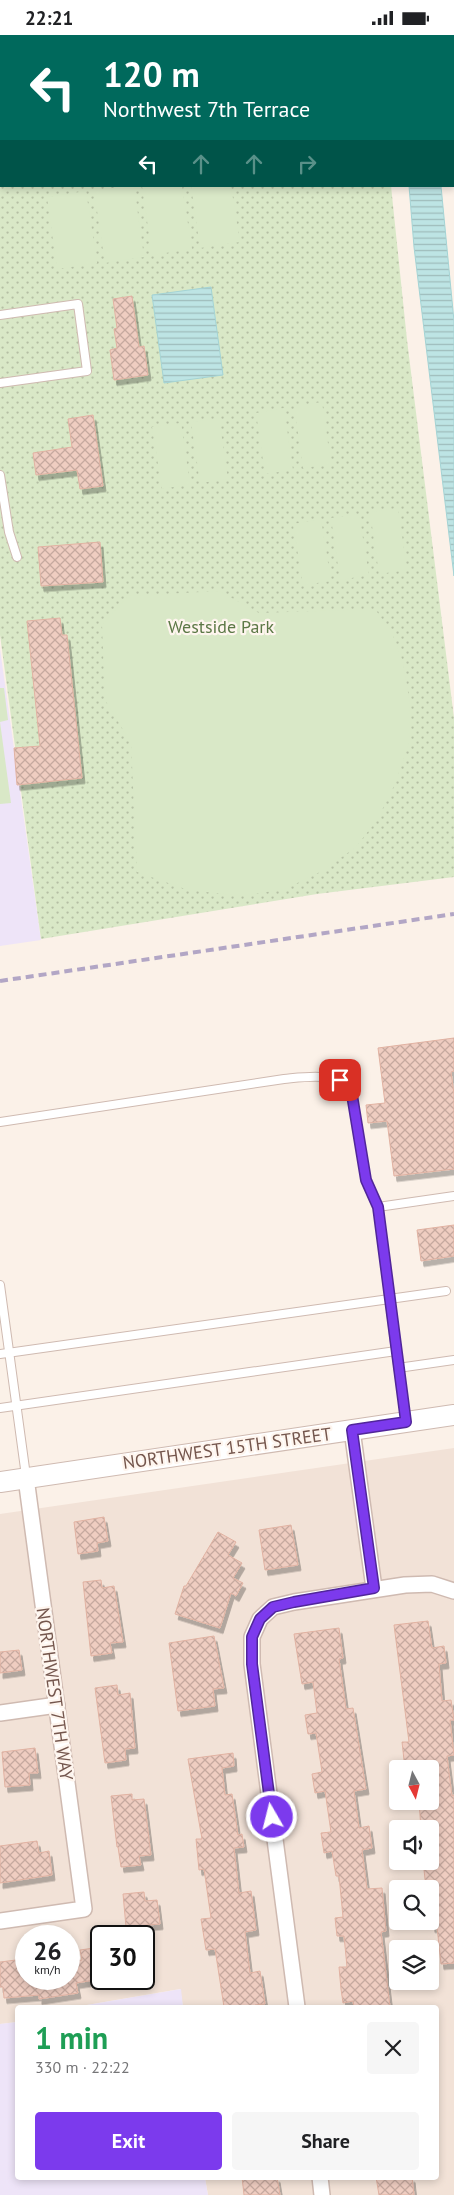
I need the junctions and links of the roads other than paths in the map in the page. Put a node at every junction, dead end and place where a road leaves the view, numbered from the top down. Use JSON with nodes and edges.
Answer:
{"nodes":[{"id":1,"x":0,"y":315,"type":"edge"},
{"id":2,"x":0,"y":383,"type":"edge"},
{"id":3,"x":0,"y":475,"type":"edge"},
{"id":4,"x":17,"y":557,"type":"dead end"},
{"id":5,"x":0,"y":1122,"type":"edge"},
{"id":6,"x":454,"y":1196,"type":"edge"},
{"id":7,"x":378,"y":1207,"type":"junction"},
{"id":8,"x":0,"y":1285,"type":"edge"},
{"id":9,"x":446,"y":1291,"type":"dead end"},
{"id":10,"x":389,"y":1299,"type":"junction"},
{"id":11,"x":396,"y":1351,"type":"junction"},
{"id":12,"x":10,"y":1353,"type":"junction"},
{"id":13,"x":0,"y":1354,"type":"edge"},
{"id":14,"x":454,"y":1360,"type":"edge"},
{"id":15,"x":398,"y":1368,"type":"junction"},
{"id":16,"x":17,"y":1406,"type":"junction"},
{"id":17,"x":0,"y":1409,"type":"edge"},
{"id":18,"x":454,"y":1415,"type":"edge"},
{"id":19,"x":406,"y":1422,"type":"junction"},
{"id":20,"x":352,"y":1430,"type":"junction"},
{"id":21,"x":26,"y":1478,"type":"junction"},
{"id":22,"x":0,"y":1482,"type":"edge"},
{"id":23,"x":374,"y":1588,"type":"junction"},
{"id":24,"x":454,"y":1591,"type":"edge"},
{"id":25,"x":57,"y":1705,"type":"junction"},
{"id":26,"x":0,"y":1713,"type":"edge"},
{"id":27,"x":0,"y":1921,"type":"edge"},
{"id":28,"x":297,"y":2005,"type":"edge"},
{"id":29,"x":320,"y":2180,"type":"edge"},
{"id":30,"x":322,"y":2195,"type":"edge"}],
"edges":[{"from":1,"to":2,"type":"lane"},
{"from":3,"to":4,"type":"lane"},
{"from":5,"to":7,"type":"lane"},
{"from":6,"to":7,"type":"lane"},
{"from":7,"to":10,"type":"lane"},
{"from":8,"to":12,"type":"lane"},
{"from":9,"to":10,"type":"lane"},
{"from":10,"to":11,"type":"lane"},
{"from":10,"to":12,"type":"lane"},
{"from":11,"to":15,"type":"lane"},
{"from":11,"to":16,"type":"lane"},
{"from":12,"to":13,"type":"lane"},
{"from":12,"to":16,"type":"lane"},
{"from":14,"to":15,"type":"lane"},
{"from":15,"to":19,"type":"lane"},
{"from":16,"to":17,"type":"lane"},
{"from":16,"to":21,"type":"lane"},
{"from":18,"to":19,"type":"street","name":"NORTHWEST 15TH STREET"},
{"from":19,"to":20,"type":"street","name":"NORTHWEST 15TH STREET"},
{"from":20,"to":21,"type":"street","name":"NORTHWEST 15TH STREET"},
{"from":20,"to":23,"type":"street"},
{"from":21,"to":22,"type":"street","name":"NORTHWEST 15TH STREET"},
{"from":21,"to":25,"type":"street","name":"NORTHWEST 7TH WAY"},
{"from":23,"to":24,"type":"street"},
{"from":23,"to":28,"type":"street"},
{"from":25,"to":26,"type":"street"},
{"from":25,"to":27,"type":"street","name":"NORTHWEST 7TH WAY"},
{"from":29,"to":30,"type":"street"}]}
